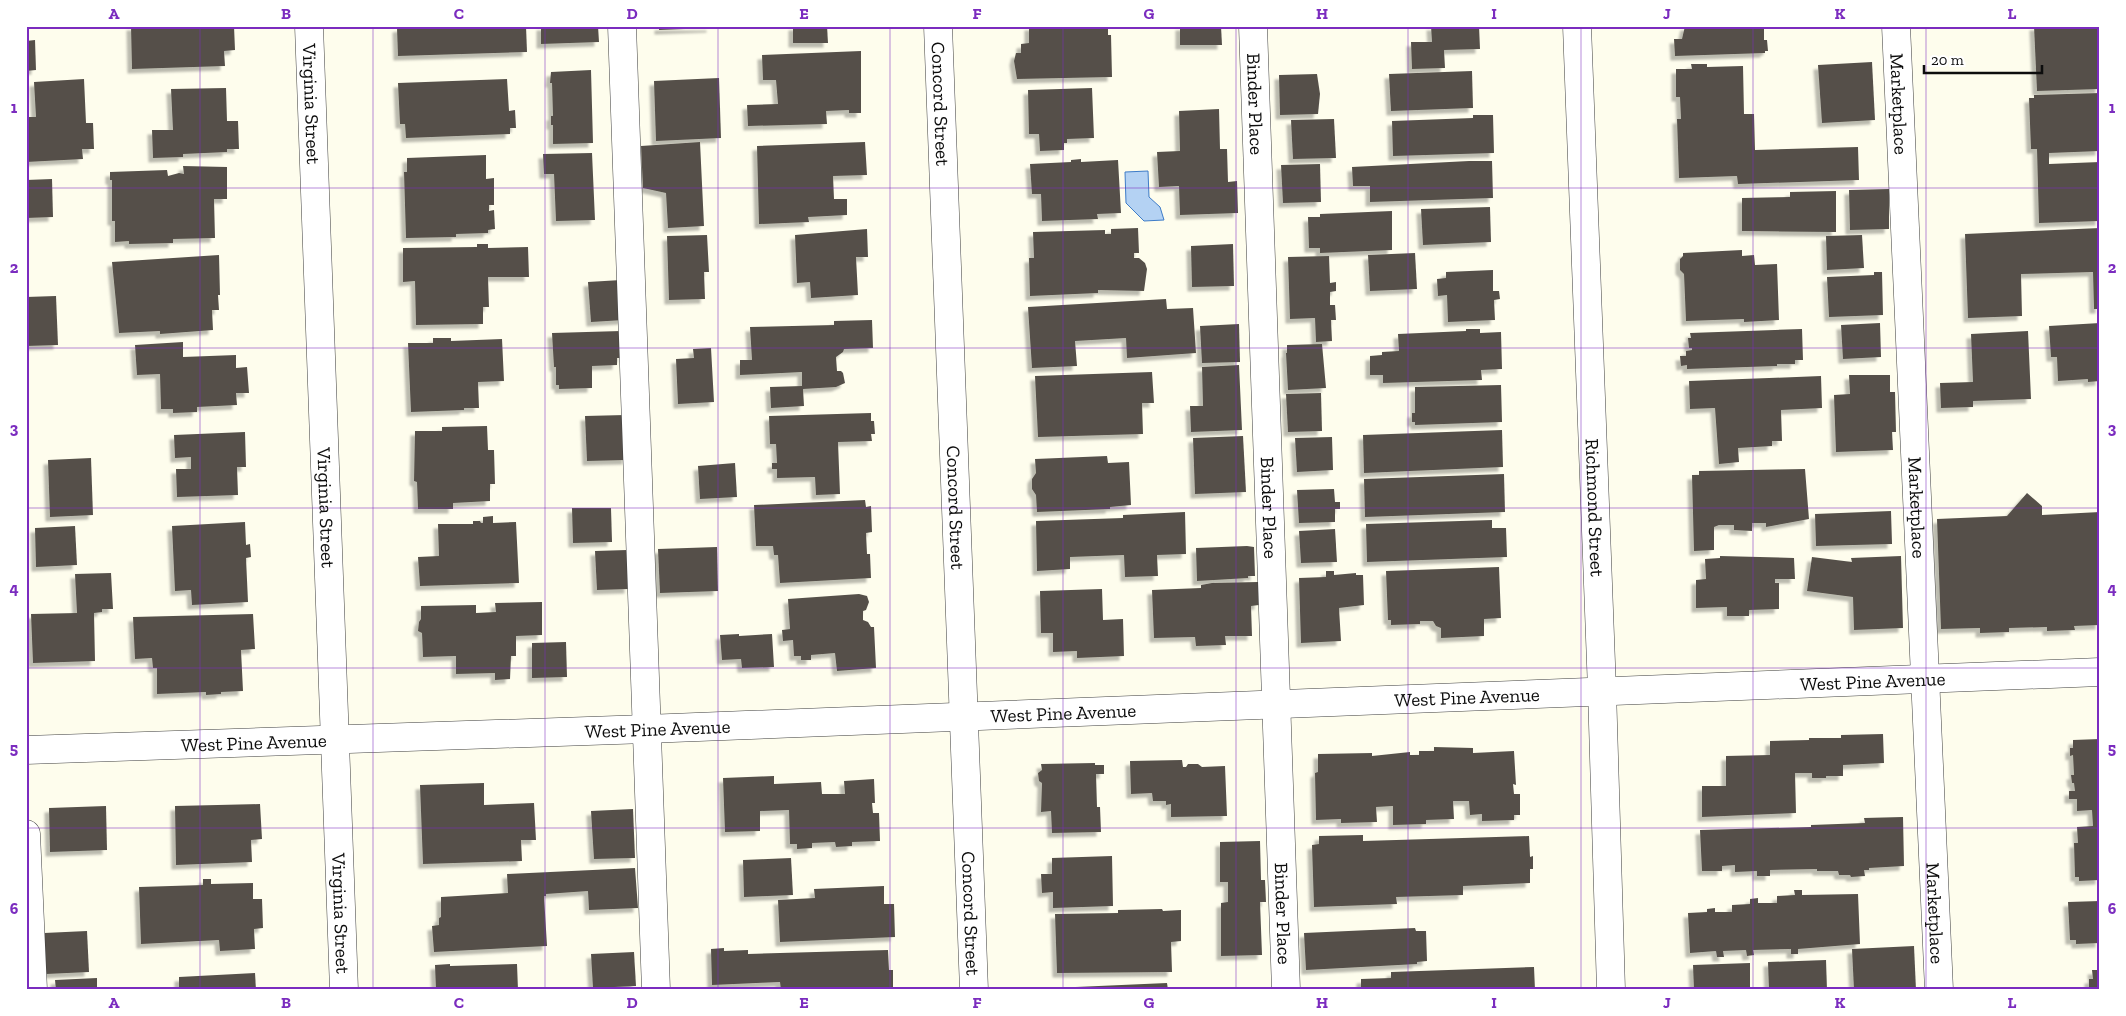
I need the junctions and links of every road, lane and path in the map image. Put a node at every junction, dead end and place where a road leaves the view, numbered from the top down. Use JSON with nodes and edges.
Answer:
{"nodes":[{"id":1,"x":309,"y":26,"type":"edge"},
{"id":2,"x":622,"y":26,"type":"edge"},
{"id":3,"x":938,"y":26,"type":"edge"},
{"id":4,"x":1253,"y":26,"type":"edge"},
{"id":5,"x":1576,"y":26,"type":"edge"},
{"id":6,"x":1896,"y":26,"type":"edge"},
{"id":7,"x":2100,"y":672,"type":"edge"},
{"id":8,"x":1924,"y":678,"type":"junction"},
{"id":9,"x":1602,"y":690,"type":"junction"},
{"id":10,"x":1276,"y":703,"type":"junction"},
{"id":11,"x":964,"y":715,"type":"junction"},
{"id":12,"x":646,"y":729,"type":"junction"},
{"id":13,"x":334,"y":739,"type":"junction"},
{"id":14,"x":26,"y":750,"type":"edge"},
{"id":15,"x":26,"y":834,"type":"edge"},
{"id":16,"x":33,"y":990,"type":"edge"},
{"id":17,"x":344,"y":990,"type":"edge"},
{"id":18,"x":656,"y":990,"type":"edge"},
{"id":19,"x":974,"y":990,"type":"edge"},
{"id":20,"x":1286,"y":990,"type":"edge"},
{"id":21,"x":1611,"y":990,"type":"edge"},
{"id":22,"x":1939,"y":990,"type":"edge"}],
"edges":[{"from":1,"to":13,"type":"street","name":"Virginia Street"},
{"from":2,"to":12,"type":"street"},
{"from":3,"to":11,"type":"street","name":"Concord Street"},
{"from":4,"to":10,"type":"street","name":"Binder Place"},
{"from":5,"to":9,"type":"street","name":"Richmond Street"},
{"from":6,"to":8,"type":"street","name":"Marketplace"},
{"from":7,"to":8,"type":"street","name":"West Pine Avenue"},
{"from":8,"to":9,"type":"street","name":"West Pine Avenue"},
{"from":8,"to":22,"type":"street","name":"Marketplace"},
{"from":9,"to":10,"type":"street","name":"West Pine Avenue"},
{"from":9,"to":21,"type":"street","name":"Richmond Street"},
{"from":10,"to":11,"type":"street","name":"West Pine Avenue"},
{"from":10,"to":20,"type":"street","name":"Binder Place"},
{"from":11,"to":12,"type":"street","name":"West Pine Avenue"},
{"from":11,"to":19,"type":"street","name":"Concord Street"},
{"from":12,"to":13,"type":"street","name":"West Pine Avenue"},
{"from":12,"to":18,"type":"street"},
{"from":13,"to":14,"type":"street","name":"West Pine Avenue"},
{"from":13,"to":17,"type":"street","name":"Virginia Street"},
{"from":15,"to":16,"type":"street"}]}
